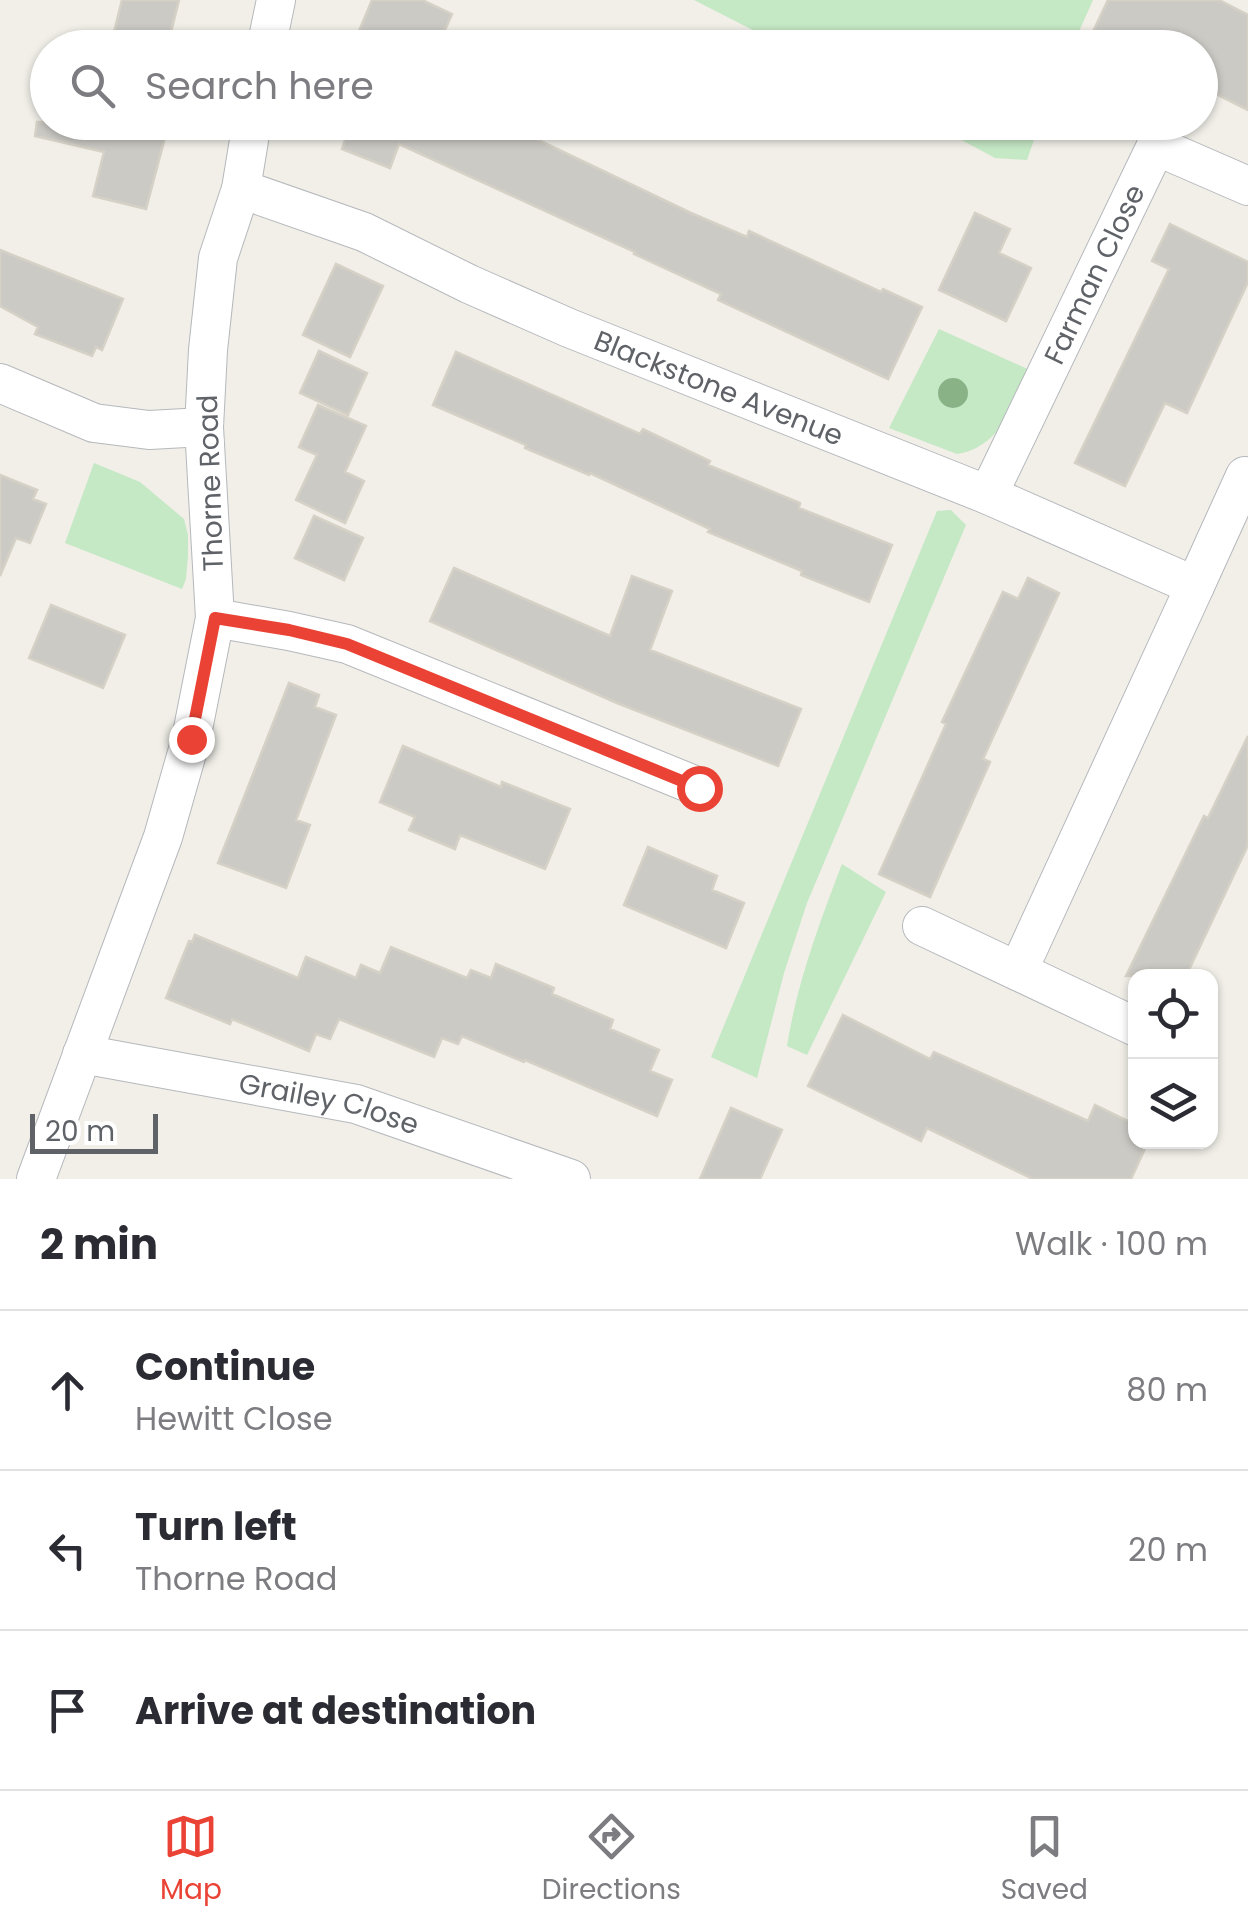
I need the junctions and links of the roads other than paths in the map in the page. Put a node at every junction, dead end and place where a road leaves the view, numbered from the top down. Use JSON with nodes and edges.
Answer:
{"nodes":[{"id":1,"x":276,"y":0,"type":"edge"},
{"id":2,"x":270,"y":30,"type":"edge"},
{"id":3,"x":249,"y":140,"type":"edge"},
{"id":4,"x":1248,"y":186,"type":"edge"},
{"id":5,"x":241,"y":189,"type":"junction"},
{"id":6,"x":0,"y":383,"type":"edge"},
{"id":7,"x":204,"y":427,"type":"junction"},
{"id":8,"x":1245,"y":476,"type":"dead end"},
{"id":9,"x":988,"y":495,"type":"junction"},
{"id":10,"x":1195,"y":586,"type":"junction"},
{"id":11,"x":215,"y":618,"type":"junction"},
{"id":12,"x":699,"y":788,"type":"dead end"},
{"id":13,"x":922,"y":926,"type":"dead end"},
{"id":14,"x":1018,"y":971,"type":"junction"},
{"id":15,"x":1128,"y":1024,"type":"edge"},
{"id":16,"x":82,"y":1054,"type":"junction"},
{"id":17,"x":36,"y":1179,"type":"edge"},
{"id":18,"x":571,"y":1179,"type":"edge"}],
"edges":[{"from":1,"to":2,"type":"street"},
{"from":3,"to":5,"type":"street","name":"Thorne Road"},
{"from":4,"to":9,"type":"street","name":"Farman Close"},
{"from":5,"to":7,"type":"street","name":"Thorne Road"},
{"from":5,"to":9,"type":"street","name":"Blackstone Avenue"},
{"from":6,"to":7,"type":"street"},
{"from":7,"to":11,"type":"street","name":"Thorne Road"},
{"from":8,"to":10,"type":"street"},
{"from":9,"to":10,"type":"street","name":"Blackstone Avenue"},
{"from":10,"to":14,"type":"street"},
{"from":11,"to":12,"type":"street"},
{"from":11,"to":16,"type":"street","name":"Thorne Road"},
{"from":13,"to":14,"type":"street"},
{"from":14,"to":15,"type":"street"},
{"from":16,"to":17,"type":"street","name":"Thorne Road"},
{"from":16,"to":18,"type":"street","name":"Grailey Close"}]}
